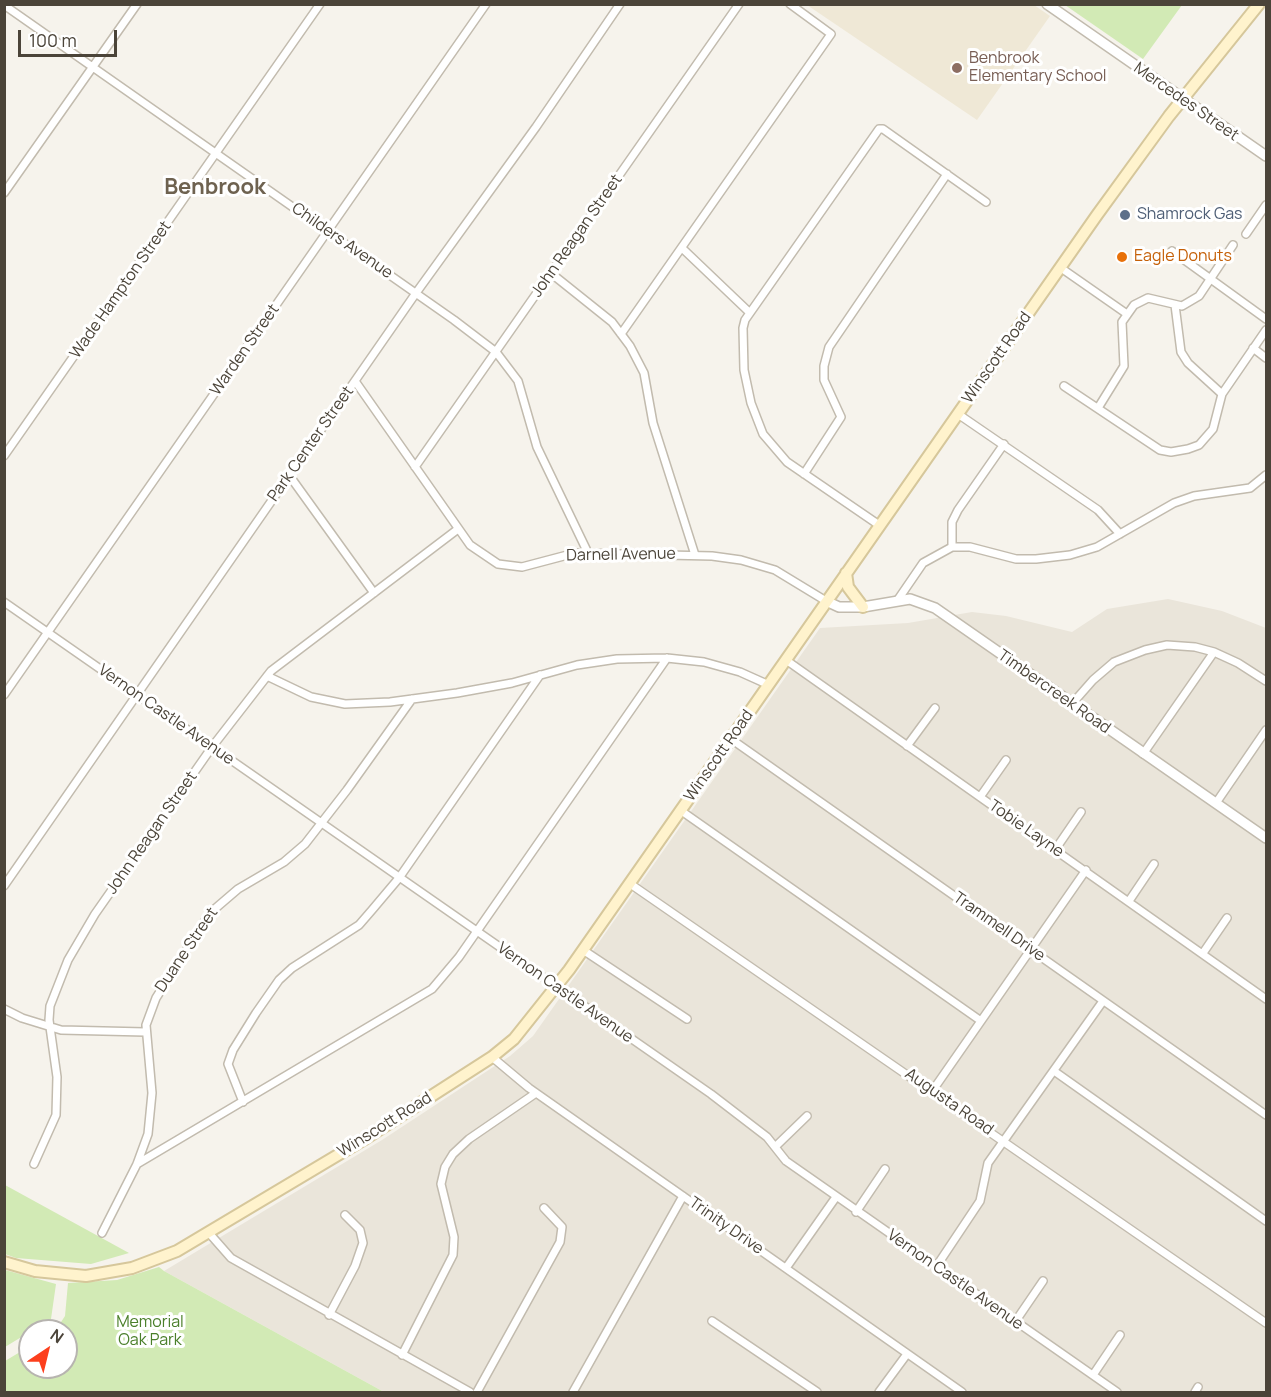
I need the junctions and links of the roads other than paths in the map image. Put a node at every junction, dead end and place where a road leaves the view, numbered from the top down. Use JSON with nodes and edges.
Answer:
{"nodes":[{"id":1,"x":137,"y":4,"type":"edge"},
{"id":2,"x":320,"y":4,"type":"edge"},
{"id":3,"x":486,"y":4,"type":"edge"},
{"id":4,"x":620,"y":4,"type":"edge"},
{"id":5,"x":739,"y":4,"type":"edge"},
{"id":6,"x":790,"y":4,"type":"edge"},
{"id":7,"x":1047,"y":4,"type":"edge"},
{"id":8,"x":1259,"y":4,"type":"edge"},
{"id":9,"x":4,"y":5,"type":"edge"},
{"id":10,"x":94,"y":67,"type":"junction"},
{"id":11,"x":1182,"y":100,"type":"junction"},
{"id":12,"x":217,"y":153,"type":"junction"},
{"id":13,"x":1266,"y":156,"type":"edge"},
{"id":14,"x":947,"y":174,"type":"junction"},
{"id":15,"x":4,"y":193,"type":"edge"},
{"id":16,"x":986,"y":202,"type":"dead end"},
{"id":17,"x":1266,"y":205,"type":"edge"},
{"id":18,"x":328,"y":231,"type":"junction"},
{"id":19,"x":1246,"y":234,"type":"dead end"},
{"id":20,"x":1233,"y":245,"type":"dead end"},
{"id":21,"x":683,"y":249,"type":"junction"},
{"id":22,"x":1172,"y":251,"type":"dead end"},
{"id":23,"x":1061,"y":268,"type":"junction"},
{"id":24,"x":552,"y":274,"type":"junction"},
{"id":25,"x":1211,"y":279,"type":"junction"},
{"id":26,"x":416,"y":293,"type":"junction"},
{"id":27,"x":1175,"y":305,"type":"junction"},
{"id":28,"x":749,"y":312,"type":"junction"},
{"id":29,"x":1128,"y":314,"type":"junction"},
{"id":30,"x":1266,"y":319,"type":"edge"},
{"id":31,"x":1266,"y":330,"type":"edge"},
{"id":32,"x":621,"y":334,"type":"junction"},
{"id":33,"x":1253,"y":348,"type":"junction"},
{"id":34,"x":496,"y":352,"type":"junction"},
{"id":35,"x":1266,"y":358,"type":"edge"},
{"id":36,"x":355,"y":381,"type":"junction"},
{"id":37,"x":1064,"y":386,"type":"dead end"},
{"id":38,"x":1222,"y":394,"type":"junction"},
{"id":39,"x":1098,"y":408,"type":"junction"},
{"id":40,"x":958,"y":414,"type":"junction"},
{"id":41,"x":1004,"y":444,"type":"junction"},
{"id":42,"x":4,"y":456,"type":"edge"},
{"id":43,"x":415,"y":467,"type":"junction"},
{"id":44,"x":804,"y":474,"type":"junction"},
{"id":45,"x":289,"y":475,"type":"junction"},
{"id":46,"x":1266,"y":475,"type":"edge"},
{"id":47,"x":879,"y":525,"type":"junction"},
{"id":48,"x":458,"y":529,"type":"junction"},
{"id":49,"x":1120,"y":534,"type":"junction"},
{"id":50,"x":952,"y":547,"type":"junction"},
{"id":51,"x":588,"y":553,"type":"junction"},
{"id":52,"x":695,"y":555,"type":"junction"},
{"id":53,"x":846,"y":573,"type":"junction"},
{"id":54,"x":374,"y":593,"type":"junction"},
{"id":55,"x":826,"y":601,"type":"junction"},
{"id":56,"x":897,"y":601,"type":"junction"},
{"id":57,"x":4,"y":602,"type":"edge"},
{"id":58,"x":863,"y":607,"type":"junction"},
{"id":59,"x":49,"y":633,"type":"junction"},
{"id":60,"x":1214,"y":652,"type":"junction"},
{"id":61,"x":667,"y":658,"type":"junction"},
{"id":62,"x":786,"y":660,"type":"junction"},
{"id":63,"x":540,"y":675,"type":"junction"},
{"id":64,"x":267,"y":676,"type":"junction"},
{"id":65,"x":1266,"y":681,"type":"edge"},
{"id":66,"x":769,"y":685,"type":"junction"},
{"id":67,"x":136,"y":694,"type":"junction"},
{"id":68,"x":4,"y":695,"type":"edge"},
{"id":69,"x":412,"y":699,"type":"junction"},
{"id":70,"x":1071,"y":705,"type":"junction"},
{"id":71,"x":935,"y":708,"type":"dead end"},
{"id":72,"x":1266,"y":730,"type":"edge"},
{"id":73,"x":730,"y":739,"type":"junction"},
{"id":74,"x":907,"y":746,"type":"junction"},
{"id":75,"x":212,"y":747,"type":"junction"},
{"id":76,"x":1143,"y":754,"type":"junction"},
{"id":77,"x":1006,"y":760,"type":"dead end"},
{"id":78,"x":980,"y":797,"type":"junction"},
{"id":79,"x":1216,"y":804,"type":"junction"},
{"id":80,"x":680,"y":810,"type":"junction"},
{"id":81,"x":1081,"y":812,"type":"dead end"},
{"id":82,"x":322,"y":824,"type":"junction"},
{"id":83,"x":1266,"y":838,"type":"edge"},
{"id":84,"x":1055,"y":850,"type":"junction"},
{"id":85,"x":1154,"y":864,"type":"dead end"},
{"id":86,"x":1086,"y":870,"type":"junction"},
{"id":87,"x":399,"y":878,"type":"junction"},
{"id":88,"x":629,"y":883,"type":"junction"},
{"id":89,"x":4,"y":886,"type":"edge"},
{"id":90,"x":1129,"y":901,"type":"junction"},
{"id":91,"x":1227,"y":918,"type":"dead end"},
{"id":92,"x":476,"y":932,"type":"junction"},
{"id":93,"x":583,"y":950,"type":"junction"},
{"id":94,"x":1031,"y":950,"type":"junction"},
{"id":95,"x":1203,"y":953,"type":"junction"},
{"id":96,"x":556,"y":987,"type":"junction"},
{"id":97,"x":1266,"y":999,"type":"edge"},
{"id":98,"x":1103,"y":1001,"type":"junction"},
{"id":99,"x":4,"y":1009,"type":"edge"},
{"id":100,"x":687,"y":1019,"type":"dead end"},
{"id":101,"x":981,"y":1021,"type":"junction"},
{"id":102,"x":50,"y":1027,"type":"junction"},
{"id":103,"x":145,"y":1032,"type":"junction"},
{"id":104,"x":492,"y":1058,"type":"junction"},
{"id":105,"x":1054,"y":1071,"type":"junction"},
{"id":106,"x":933,"y":1090,"type":"junction"},
{"id":107,"x":536,"y":1093,"type":"junction"},
{"id":108,"x":243,"y":1102,"type":"junction"},
{"id":109,"x":1266,"y":1115,"type":"edge"},
{"id":110,"x":807,"y":1116,"type":"dead end"},
{"id":111,"x":1004,"y":1140,"type":"junction"},
{"id":112,"x":775,"y":1147,"type":"junction"},
{"id":113,"x":34,"y":1164,"type":"dead end"},
{"id":114,"x":137,"y":1164,"type":"junction"},
{"id":115,"x":885,"y":1169,"type":"dead end"},
{"id":116,"x":683,"y":1196,"type":"junction"},
{"id":117,"x":836,"y":1197,"type":"junction"},
{"id":118,"x":544,"y":1208,"type":"dead end"},
{"id":119,"x":856,"y":1212,"type":"junction"},
{"id":120,"x":345,"y":1215,"type":"dead end"},
{"id":121,"x":1266,"y":1221,"type":"edge"},
{"id":122,"x":102,"y":1233,"type":"dead end"},
{"id":123,"x":208,"y":1233,"type":"junction"},
{"id":124,"x":4,"y":1262,"type":"edge"},
{"id":125,"x":936,"y":1267,"type":"junction"},
{"id":126,"x":786,"y":1268,"type":"junction"},
{"id":127,"x":1043,"y":1281,"type":"dead end"},
{"id":128,"x":329,"y":1315,"type":"junction"},
{"id":129,"x":712,"y":1321,"type":"dead end"},
{"id":130,"x":1015,"y":1322,"type":"junction"},
{"id":131,"x":1266,"y":1323,"type":"edge"},
{"id":132,"x":1120,"y":1335,"type":"dead end"},
{"id":133,"x":907,"y":1354,"type":"junction"},
{"id":134,"x":402,"y":1355,"type":"junction"},
{"id":135,"x":1093,"y":1375,"type":"junction"},
{"id":136,"x":470,"y":1392,"type":"edge"},
{"id":137,"x":477,"y":1392,"type":"edge"},
{"id":138,"x":573,"y":1392,"type":"edge"},
{"id":139,"x":817,"y":1392,"type":"edge"},
{"id":140,"x":879,"y":1392,"type":"edge"},
{"id":141,"x":962,"y":1392,"type":"edge"},
{"id":142,"x":1117,"y":1392,"type":"edge"}],
"edges":[{"from":1,"to":10,"type":"street"},
{"from":2,"to":12,"type":"street","name":"Wade Hampton Street"},
{"from":3,"to":18,"type":"street","name":"Warden Street"},
{"from":4,"to":26,"type":"street","name":"Park Center Street"},
{"from":5,"to":24,"type":"street","name":"John Reagan Street"},
{"from":6,"to":21,"type":"street"},
{"from":7,"to":11,"type":"street","name":"Mercedes Street"},
{"from":8,"to":11,"type":"main road","name":"Winscott Road"},
{"from":9,"to":10,"type":"street","name":"Childers Avenue"},
{"from":10,"to":12,"type":"street","name":"Childers Avenue"},
{"from":10,"to":15,"type":"street"},
{"from":11,"to":13,"type":"street","name":"Mercedes Street"},
{"from":11,"to":23,"type":"main road","name":"Winscott Road"},
{"from":12,"to":18,"type":"street","name":"Childers Avenue"},
{"from":12,"to":42,"type":"street","name":"Wade Hampton Street"},
{"from":14,"to":16,"type":"street"},
{"from":14,"to":28,"type":"street"},
{"from":14,"to":44,"type":"street"},
{"from":17,"to":19,"type":"street"},
{"from":18,"to":26,"type":"street","name":"Childers Avenue"},
{"from":18,"to":59,"type":"street","name":"Warden Street"},
{"from":20,"to":25,"type":"street"},
{"from":21,"to":28,"type":"street"},
{"from":21,"to":32,"type":"street"},
{"from":22,"to":25,"type":"street"},
{"from":23,"to":29,"type":"street"},
{"from":23,"to":40,"type":"main road","name":"Winscott Road"},
{"from":24,"to":32,"type":"street"},
{"from":24,"to":34,"type":"street","name":"John Reagan Street"},
{"from":25,"to":27,"type":"street"},
{"from":25,"to":30,"type":"street"},
{"from":26,"to":34,"type":"street","name":"Childers Avenue"},
{"from":26,"to":36,"type":"street","name":"Park Center Street"},
{"from":27,"to":29,"type":"street"},
{"from":27,"to":38,"type":"street"},
{"from":28,"to":44,"type":"street"},
{"from":29,"to":39,"type":"street"},
{"from":31,"to":33,"type":"street"},
{"from":32,"to":52,"type":"street"},
{"from":33,"to":35,"type":"street"},
{"from":33,"to":38,"type":"street"},
{"from":34,"to":43,"type":"street","name":"John Reagan Street"},
{"from":34,"to":51,"type":"street","name":"Childers Avenue"},
{"from":36,"to":43,"type":"street","name":"Darnell Avenue"},
{"from":36,"to":45,"type":"street","name":"Park Center Street"},
{"from":37,"to":39,"type":"street"},
{"from":38,"to":39,"type":"street"},
{"from":40,"to":41,"type":"street"},
{"from":40,"to":47,"type":"main road","name":"Winscott Road"},
{"from":41,"to":49,"type":"street"},
{"from":41,"to":50,"type":"street"},
{"from":43,"to":48,"type":"street","name":"Darnell Avenue"},
{"from":44,"to":47,"type":"street"},
{"from":45,"to":54,"type":"street"},
{"from":45,"to":67,"type":"street","name":"Park Center Street"},
{"from":46,"to":49,"type":"street"},
{"from":47,"to":53,"type":"main road","name":"Winscott Road"},
{"from":48,"to":51,"type":"street","name":"Darnell Avenue"},
{"from":48,"to":54,"type":"street","name":"John Reagan Street"},
{"from":49,"to":50,"type":"street"},
{"from":50,"to":56,"type":"street"},
{"from":51,"to":52,"type":"street","name":"Darnell Avenue"},
{"from":52,"to":55,"type":"street","name":"Darnell Avenue"},
{"from":53,"to":55,"type":"main road","name":"Winscott Road"},
{"from":53,"to":58,"type":"main road"},
{"from":54,"to":64,"type":"street","name":"John Reagan Street"},
{"from":55,"to":58,"type":"street","name":"Timbercreek Road"},
{"from":55,"to":62,"type":"main road","name":"Winscott Road"},
{"from":56,"to":58,"type":"street","name":"Timbercreek Road"},
{"from":56,"to":70,"type":"street","name":"Timbercreek Road"},
{"from":57,"to":59,"type":"street","name":"Vernon Castle Avenue"},
{"from":59,"to":67,"type":"street","name":"Vernon Castle Avenue"},
{"from":59,"to":68,"type":"street","name":"Warden Street"},
{"from":60,"to":65,"type":"street"},
{"from":60,"to":70,"type":"street"},
{"from":60,"to":76,"type":"street"},
{"from":61,"to":63,"type":"street"},
{"from":61,"to":66,"type":"street"},
{"from":61,"to":92,"type":"street"},
{"from":62,"to":66,"type":"main road","name":"Winscott Road"},
{"from":62,"to":74,"type":"street","name":"Tobie Layne"},
{"from":63,"to":69,"type":"street"},
{"from":63,"to":87,"type":"street"},
{"from":64,"to":69,"type":"street"},
{"from":64,"to":75,"type":"street","name":"John Reagan Street"},
{"from":66,"to":73,"type":"main road","name":"Winscott Road"},
{"from":67,"to":75,"type":"street","name":"Vernon Castle Avenue"},
{"from":67,"to":89,"type":"street","name":"Park Center Street"},
{"from":69,"to":82,"type":"street","name":"Duane Street"},
{"from":70,"to":76,"type":"street","name":"Timbercreek Road"},
{"from":71,"to":74,"type":"street"},
{"from":72,"to":79,"type":"street"},
{"from":73,"to":80,"type":"main road","name":"Winscott Road"},
{"from":73,"to":94,"type":"street","name":"Trammell Drive"},
{"from":74,"to":78,"type":"street","name":"Tobie Layne"},
{"from":75,"to":82,"type":"street","name":"Vernon Castle Avenue"},
{"from":75,"to":102,"type":"street","name":"John Reagan Street"},
{"from":76,"to":79,"type":"street","name":"Timbercreek Road"},
{"from":77,"to":78,"type":"street"},
{"from":78,"to":84,"type":"street","name":"Tobie Layne"},
{"from":79,"to":83,"type":"street","name":"Timbercreek Road"},
{"from":80,"to":88,"type":"main road","name":"Winscott Road"},
{"from":80,"to":101,"type":"street"},
{"from":81,"to":84,"type":"street"},
{"from":82,"to":87,"type":"street","name":"Vernon Castle Avenue"},
{"from":82,"to":103,"type":"street","name":"Duane Street"},
{"from":84,"to":86,"type":"street","name":"Tobie Layne"},
{"from":85,"to":90,"type":"street"},
{"from":86,"to":90,"type":"street","name":"Tobie Layne"},
{"from":86,"to":94,"type":"street"},
{"from":87,"to":92,"type":"street","name":"Vernon Castle Avenue"},
{"from":87,"to":108,"type":"street"},
{"from":88,"to":93,"type":"main road","name":"Winscott Road"},
{"from":88,"to":106,"type":"street","name":"Augusta Road"},
{"from":90,"to":95,"type":"street","name":"Tobie Layne"},
{"from":91,"to":95,"type":"street"},
{"from":92,"to":96,"type":"street","name":"Vernon Castle Avenue"},
{"from":92,"to":108,"type":"street"},
{"from":93,"to":96,"type":"main road","name":"Winscott Road"},
{"from":93,"to":100,"type":"street"},
{"from":94,"to":98,"type":"street","name":"Trammell Drive"},
{"from":94,"to":101,"type":"street"},
{"from":95,"to":97,"type":"street","name":"Tobie Layne"},
{"from":96,"to":104,"type":"main road","name":"Winscott Road"},
{"from":96,"to":112,"type":"street","name":"Vernon Castle Avenue"},
{"from":98,"to":105,"type":"street"},
{"from":98,"to":109,"type":"street","name":"Trammell Drive"},
{"from":99,"to":102,"type":"street"},
{"from":101,"to":106,"type":"street"},
{"from":102,"to":103,"type":"street"},
{"from":102,"to":113,"type":"street","name":"John Reagan Street"},
{"from":103,"to":114,"type":"street","name":"Duane Street"},
{"from":104,"to":107,"type":"street","name":"Trinity Drive"},
{"from":104,"to":123,"type":"main road","name":"Winscott Road"},
{"from":105,"to":111,"type":"street"},
{"from":105,"to":121,"type":"street"},
{"from":106,"to":111,"type":"street","name":"Augusta Road"},
{"from":107,"to":116,"type":"street","name":"Trinity Drive"},
{"from":107,"to":134,"type":"street"},
{"from":108,"to":114,"type":"street"},
{"from":110,"to":112,"type":"street"},
{"from":111,"to":125,"type":"street"},
{"from":111,"to":131,"type":"street","name":"Augusta Road"},
{"from":112,"to":117,"type":"street","name":"Vernon Castle Avenue"},
{"from":114,"to":122,"type":"street","name":"Duane Street"},
{"from":115,"to":119,"type":"street"},
{"from":116,"to":126,"type":"street","name":"Trinity Drive"},
{"from":116,"to":138,"type":"street"},
{"from":117,"to":119,"type":"street","name":"Vernon Castle Avenue"},
{"from":117,"to":126,"type":"street"},
{"from":118,"to":137,"type":"street"},
{"from":119,"to":125,"type":"street","name":"Vernon Castle Avenue"},
{"from":120,"to":128,"type":"street"},
{"from":123,"to":124,"type":"main road","name":"Winscott Road"},
{"from":123,"to":128,"type":"street"},
{"from":125,"to":130,"type":"street","name":"Vernon Castle Avenue"},
{"from":126,"to":133,"type":"street","name":"Trinity Drive"},
{"from":127,"to":130,"type":"street"},
{"from":128,"to":134,"type":"street"},
{"from":129,"to":139,"type":"street"},
{"from":130,"to":135,"type":"street","name":"Vernon Castle Avenue"},
{"from":132,"to":135,"type":"street"},
{"from":133,"to":140,"type":"street"},
{"from":133,"to":141,"type":"street","name":"Trinity Drive"},
{"from":134,"to":136,"type":"street"},
{"from":135,"to":142,"type":"street","name":"Vernon Castle Avenue"}]}
